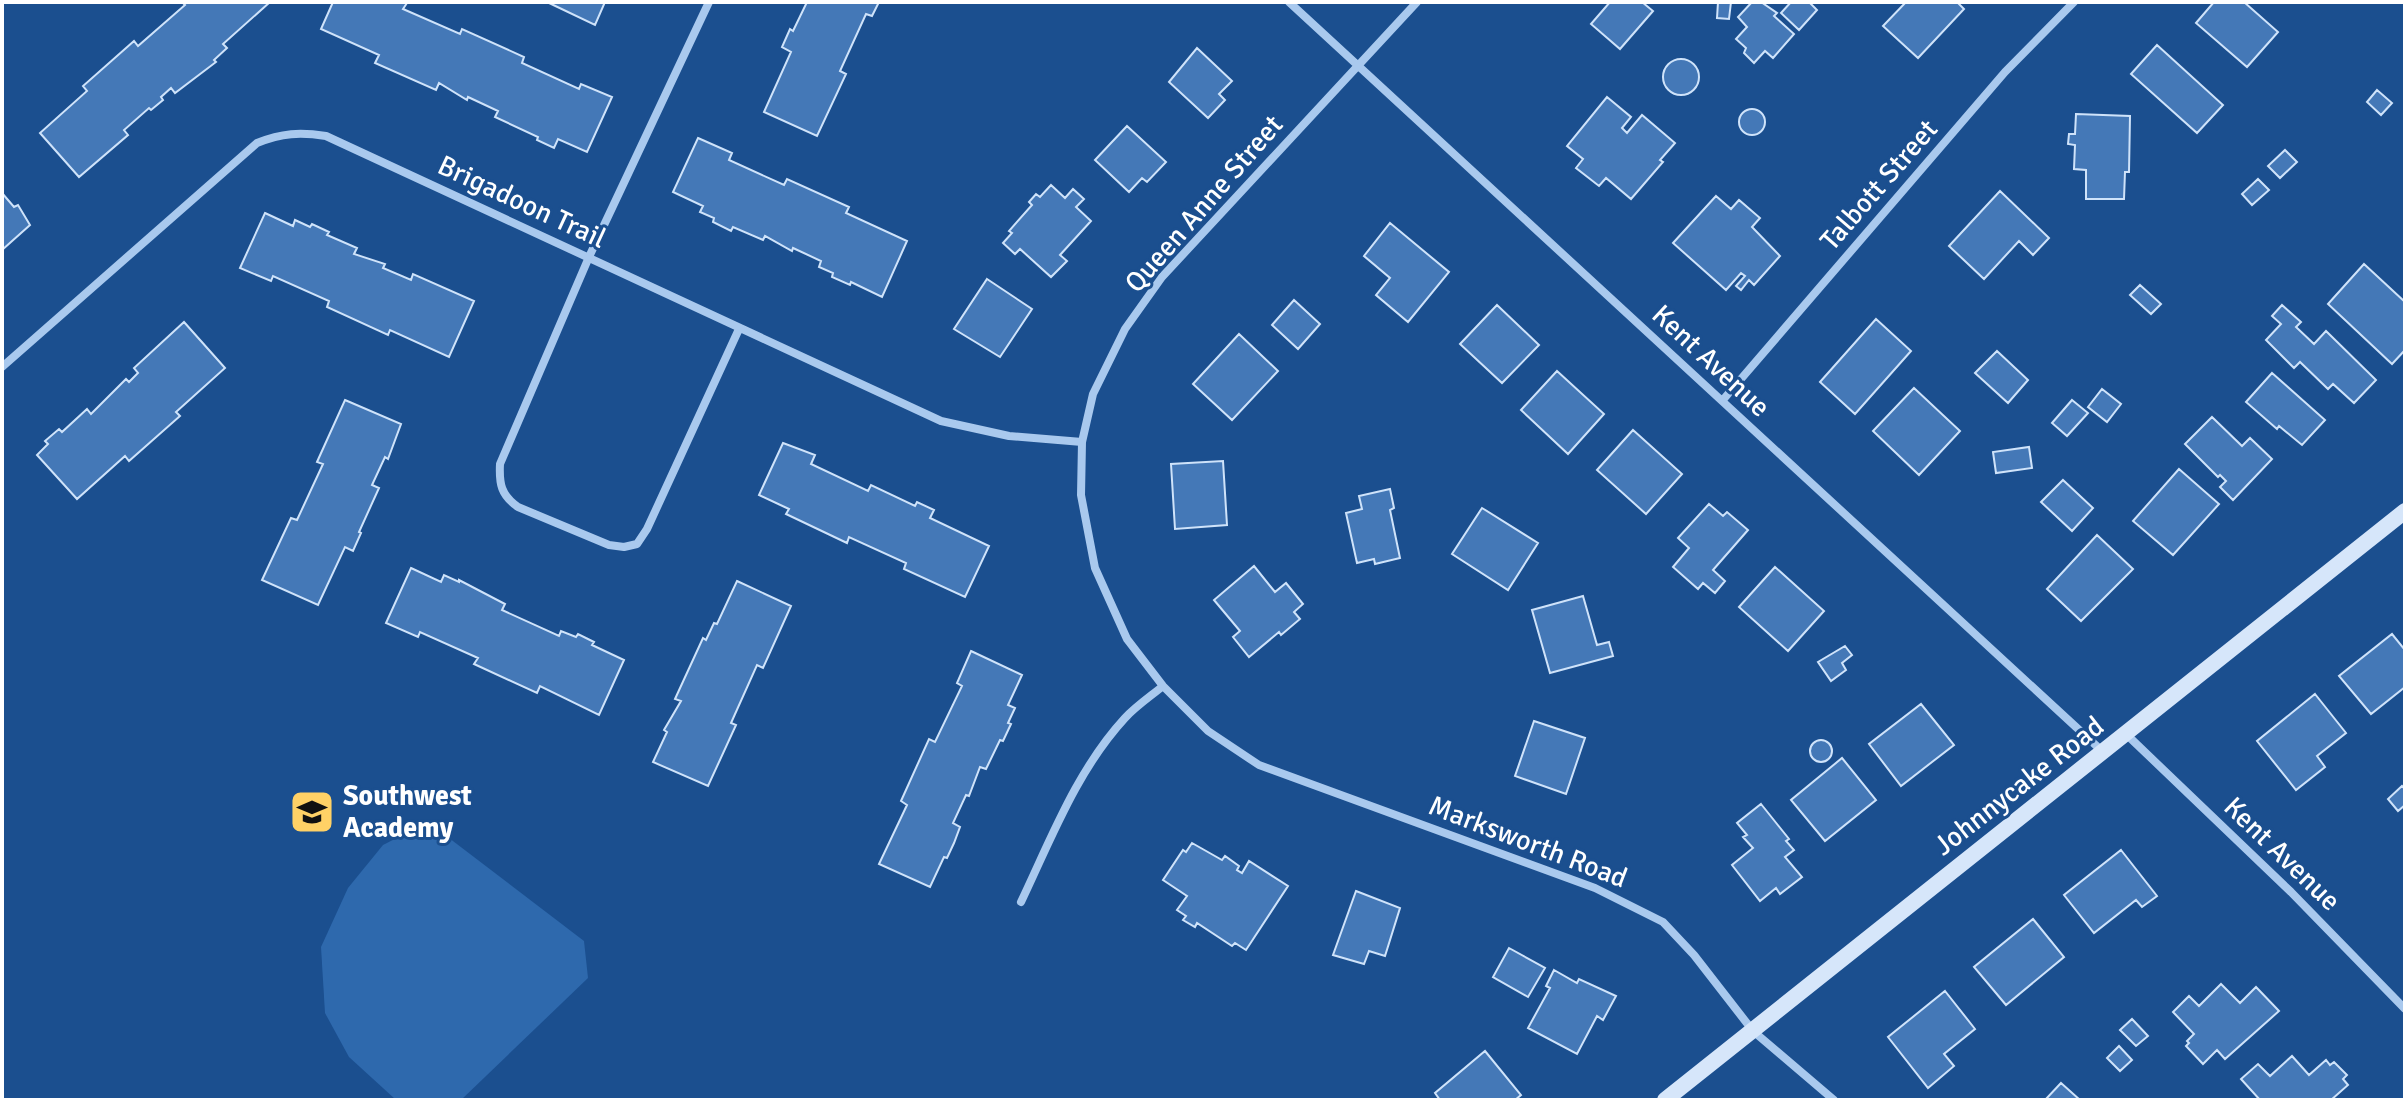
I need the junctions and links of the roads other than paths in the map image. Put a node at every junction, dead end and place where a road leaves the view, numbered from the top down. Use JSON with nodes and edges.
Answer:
{"nodes":[{"id":1,"x":709,"y":2,"type":"edge"},
{"id":2,"x":1289,"y":2,"type":"edge"},
{"id":3,"x":1417,"y":2,"type":"edge"},
{"id":4,"x":2074,"y":2,"type":"edge"},
{"id":5,"x":1357,"y":65,"type":"junction"},
{"id":6,"x":589,"y":257,"type":"junction"},
{"id":7,"x":739,"y":329,"type":"junction"},
{"id":8,"x":2,"y":367,"type":"edge"},
{"id":9,"x":1722,"y":401,"type":"junction"},
{"id":10,"x":1082,"y":442,"type":"junction"},
{"id":11,"x":2405,"y":511,"type":"edge"},
{"id":12,"x":1163,"y":686,"type":"junction"},
{"id":13,"x":2126,"y":734,"type":"junction"},
{"id":14,"x":2103,"y":752,"type":"junction"},
{"id":15,"x":1021,"y":902,"type":"dead end"},
{"id":16,"x":2405,"y":1009,"type":"edge"},
{"id":17,"x":1753,"y":1031,"type":"junction"},
{"id":18,"x":1665,"y":1100,"type":"edge"},
{"id":19,"x":1834,"y":1100,"type":"edge"}],
"edges":[{"from":1,"to":6,"type":"street"},
{"from":2,"to":5,"type":"street","name":"Kent Avenue"},
{"from":3,"to":5,"type":"street","name":"Queen Anne Street"},
{"from":4,"to":9,"type":"street","name":"Talbott Street"},
{"from":5,"to":9,"type":"street","name":"Kent Avenue"},
{"from":5,"to":10,"type":"street","name":"Queen Anne Street"},
{"from":6,"to":7,"type":"street","name":"Brigadoon Trail"},
{"from":6,"to":7,"type":"street"},
{"from":6,"to":8,"type":"street","name":"Brigadoon Trail"},
{"from":7,"to":10,"type":"street","name":"Brigadoon Trail"},
{"from":9,"to":14,"type":"street","name":"Kent Avenue"},
{"from":10,"to":12,"type":"street","name":"Queen Anne Street"},
{"from":11,"to":13,"type":"main road","name":"Johnnycake Road"},
{"from":12,"to":15,"type":"street"},
{"from":12,"to":17,"type":"street","name":"Marksworth Road"},
{"from":13,"to":14,"type":"main road","name":"Johnnycake Road"},
{"from":13,"to":16,"type":"street","name":"Kent Avenue"},
{"from":14,"to":17,"type":"main road","name":"Johnnycake Road"},
{"from":17,"to":18,"type":"main road","name":"Johnnycake Road"},
{"from":17,"to":19,"type":"street","name":"Marksworth Road"}]}
